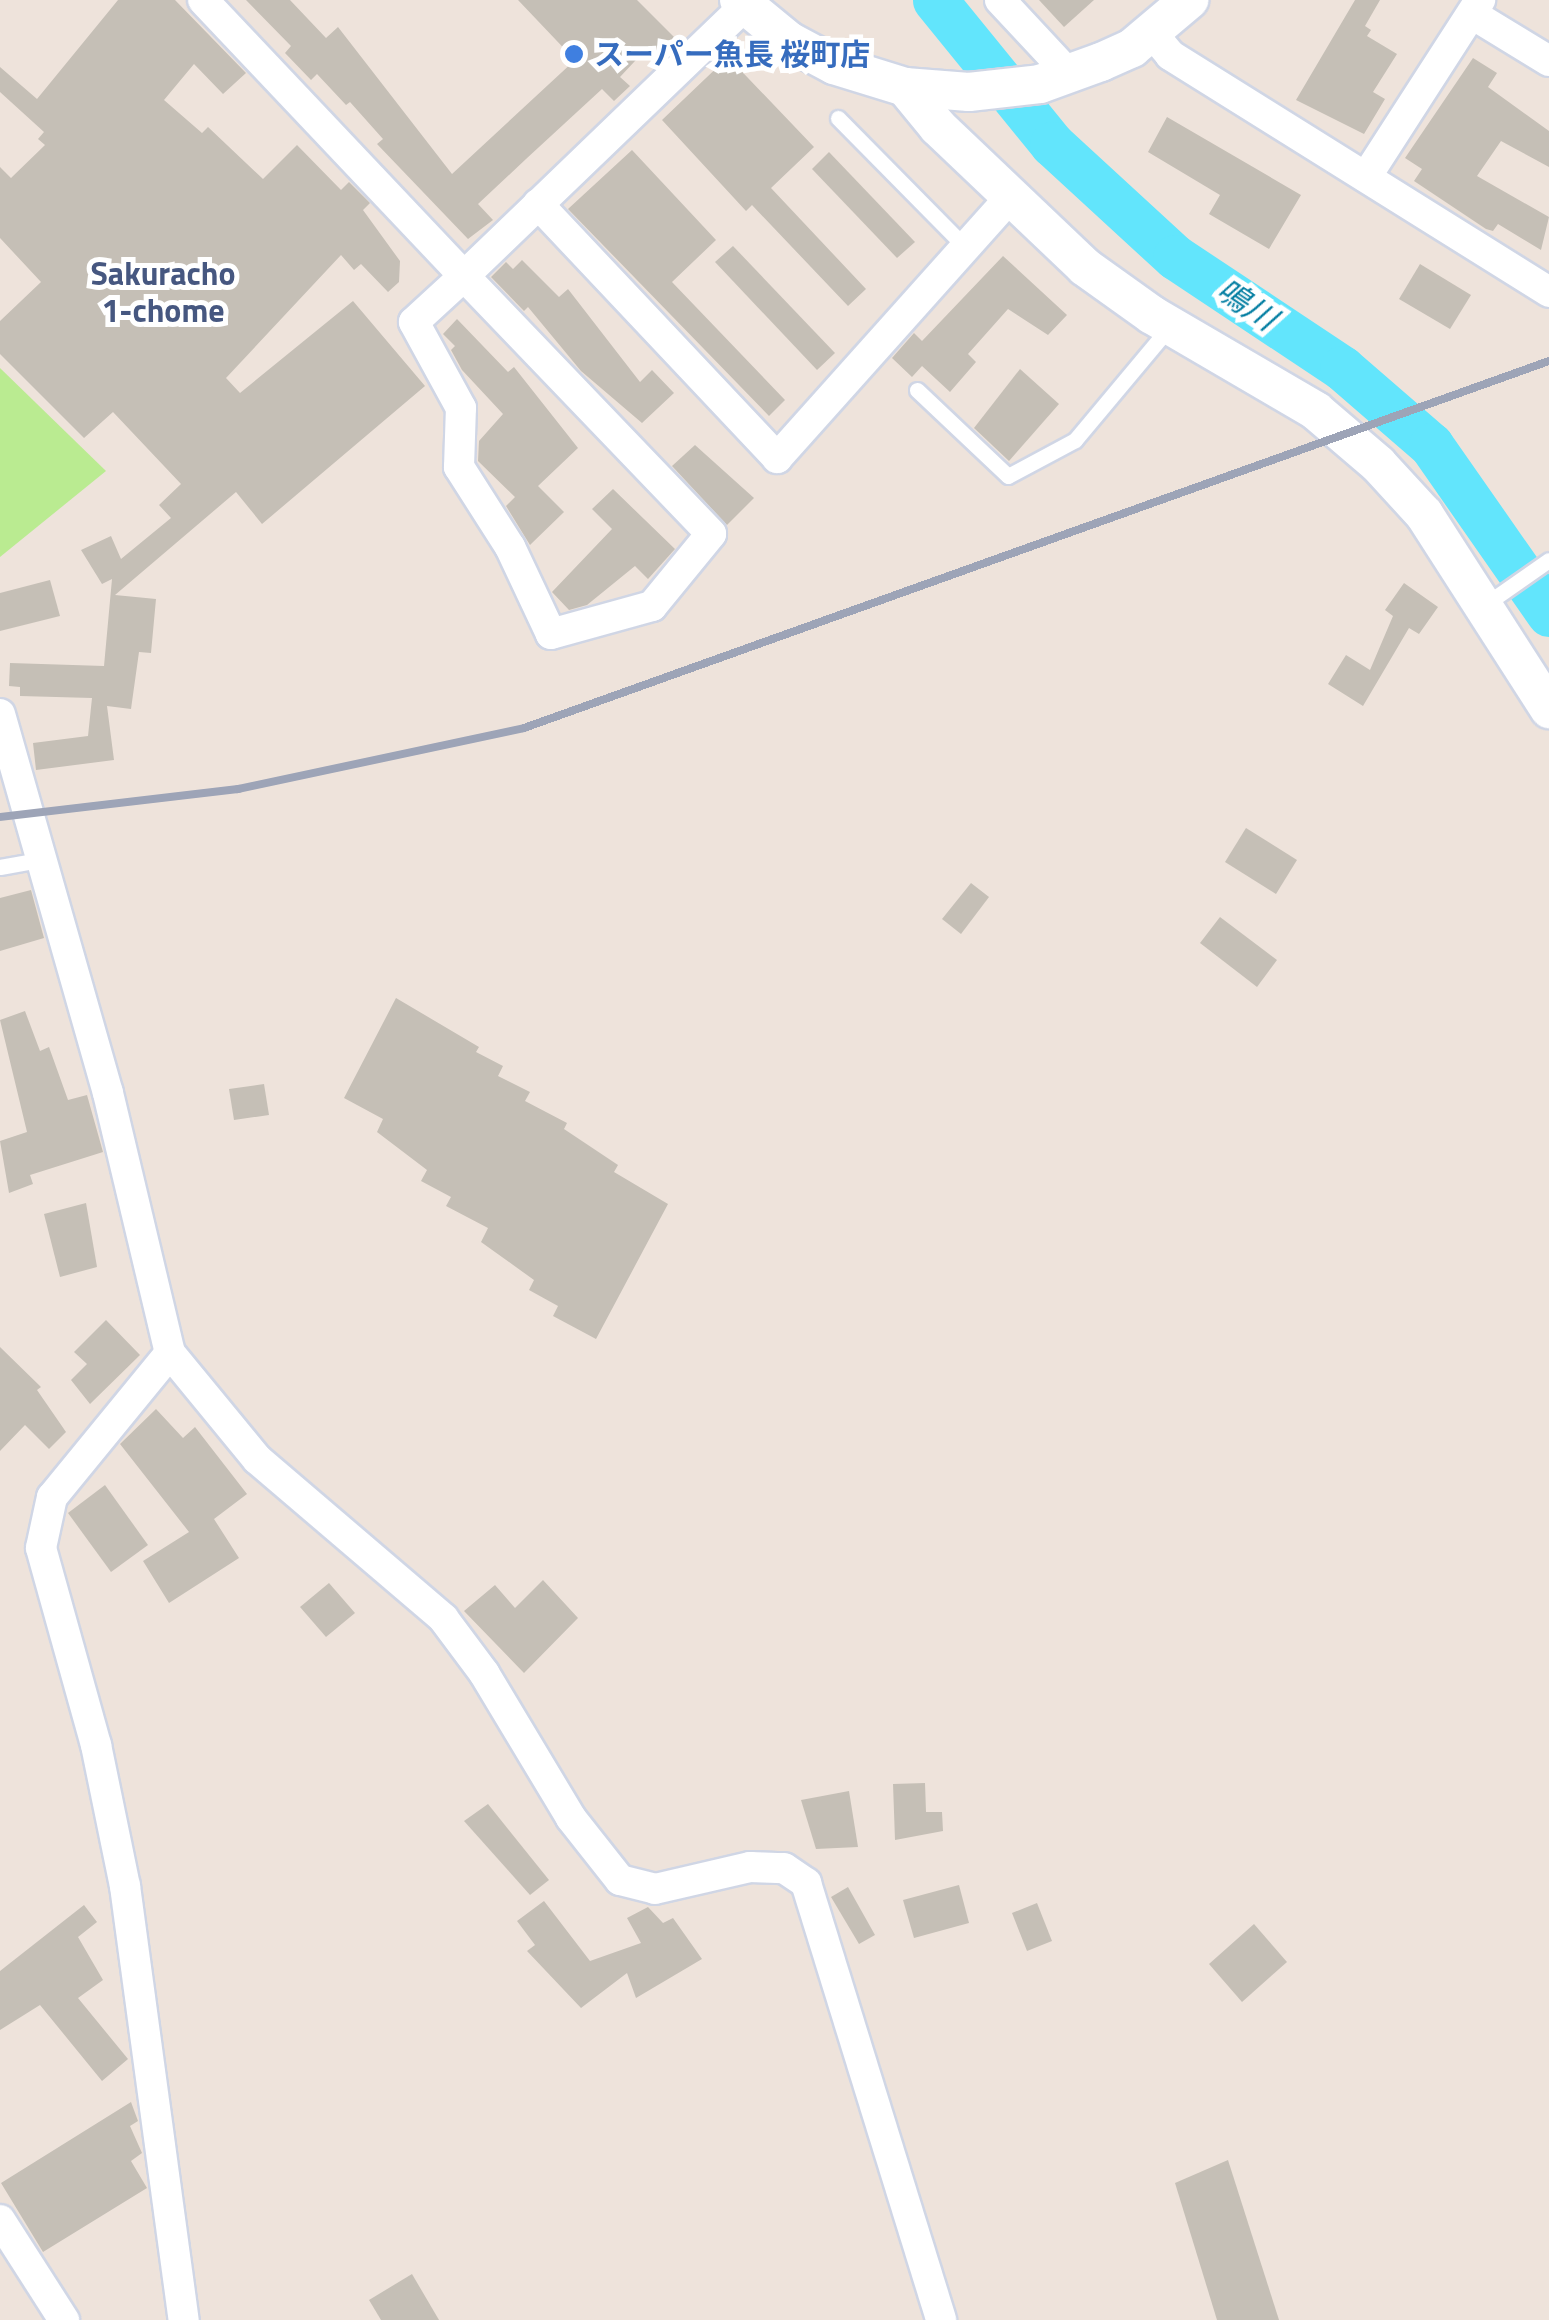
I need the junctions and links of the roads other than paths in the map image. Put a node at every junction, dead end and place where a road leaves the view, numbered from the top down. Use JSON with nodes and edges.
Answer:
{"nodes":[{"id":1,"x":202,"y":0,"type":"edge"},
{"id":2,"x":1000,"y":0,"type":"edge"},
{"id":3,"x":1189,"y":0,"type":"edge"},
{"id":4,"x":742,"y":3,"type":"edge"},
{"id":5,"x":1476,"y":7,"type":"edge"},
{"id":6,"x":1151,"y":32,"type":"junction"},
{"id":7,"x":1549,"y":61,"type":"edge"},
{"id":8,"x":1055,"y":79,"type":"junction"},
{"id":9,"x":906,"y":87,"type":"junction"},
{"id":10,"x":838,"y":118,"type":"dead end"},
{"id":11,"x":1366,"y":177,"type":"junction"},
{"id":12,"x":1011,"y":196,"type":"junction"},
{"id":13,"x":538,"y":204,"type":"junction"},
{"id":14,"x":965,"y":246,"type":"junction"},
{"id":15,"x":464,"y":276,"type":"junction"},
{"id":16,"x":1549,"y":292,"type":"edge"},
{"id":17,"x":1171,"y":326,"type":"junction"},
{"id":18,"x":916,"y":390,"type":"dead end"},
{"id":19,"x":1546,"y":561,"type":"edge"},
{"id":20,"x":1497,"y":596,"type":"junction"},
{"id":21,"x":1549,"y":709,"type":"edge"},
{"id":22,"x":0,"y":714,"type":"edge"},
{"id":23,"x":44,"y":859,"type":"junction"},
{"id":24,"x":0,"y":867,"type":"edge"},
{"id":25,"x":170,"y":1353,"type":"junction"},
{"id":26,"x":0,"y":2220,"type":"edge"},
{"id":27,"x":64,"y":2320,"type":"edge"},
{"id":28,"x":184,"y":2320,"type":"edge"},
{"id":29,"x":941,"y":2320,"type":"edge"}],
"edges":[{"from":1,"to":15,"type":"street"},
{"from":2,"to":8,"type":"street"},
{"from":3,"to":6,"type":"street"},
{"from":4,"to":9,"type":"street"},
{"from":4,"to":13,"type":"street"},
{"from":5,"to":7,"type":"street"},
{"from":5,"to":11,"type":"street"},
{"from":6,"to":8,"type":"street"},
{"from":6,"to":11,"type":"street"},
{"from":8,"to":9,"type":"street"},
{"from":9,"to":12,"type":"street"},
{"from":10,"to":14,"type":"lane"},
{"from":11,"to":16,"type":"street"},
{"from":12,"to":14,"type":"street"},
{"from":12,"to":17,"type":"street"},
{"from":13,"to":14,"type":"street"},
{"from":13,"to":15,"type":"street"},
{"from":15,"to":15,"type":"street"},
{"from":17,"to":18,"type":"lane"},
{"from":17,"to":20,"type":"street"},
{"from":19,"to":20,"type":"lane"},
{"from":20,"to":21,"type":"street"},
{"from":22,"to":23,"type":"street"},
{"from":23,"to":24,"type":"lane"},
{"from":23,"to":25,"type":"street"},
{"from":25,"to":28,"type":"street"},
{"from":25,"to":29,"type":"street"},
{"from":26,"to":27,"type":"street"}]}
